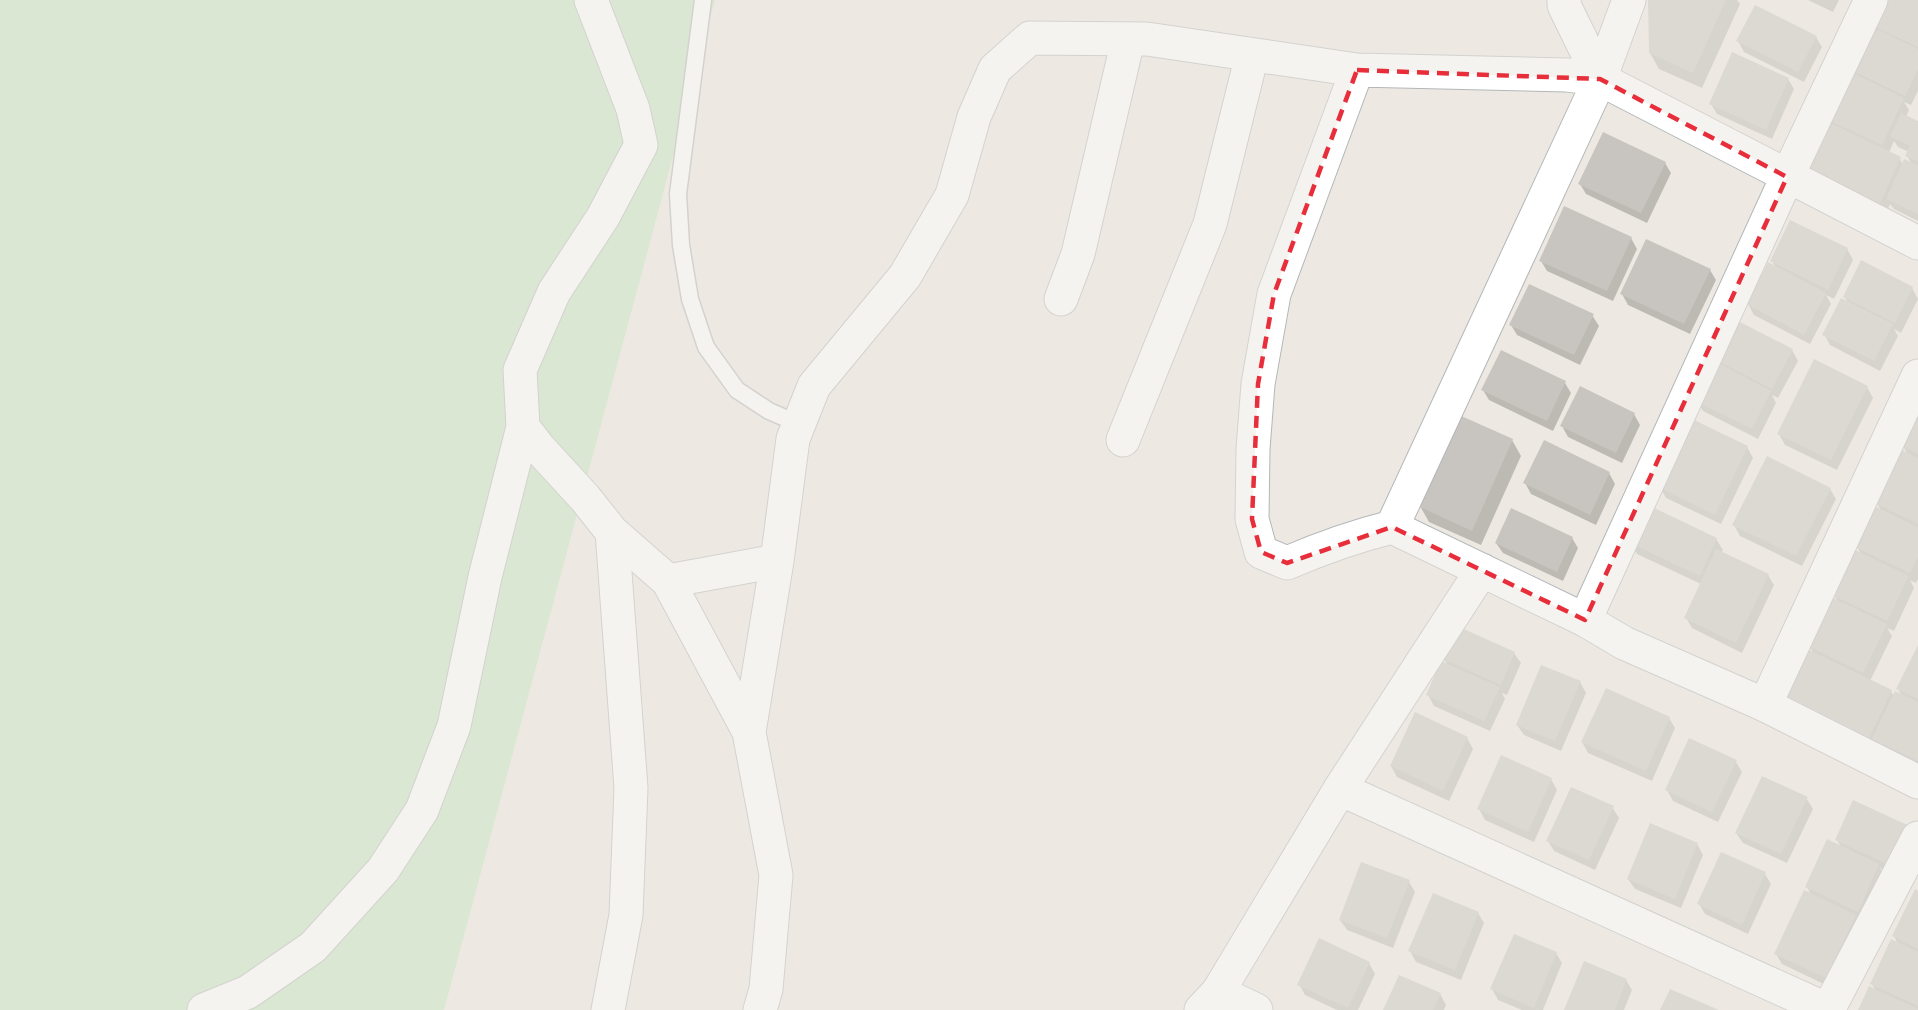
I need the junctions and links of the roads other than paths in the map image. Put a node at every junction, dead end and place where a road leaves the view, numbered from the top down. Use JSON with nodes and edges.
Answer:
{"nodes":[{"id":1,"x":591,"y":0,"type":"edge"},
{"id":2,"x":703,"y":0,"type":"edge"},
{"id":3,"x":1564,"y":0,"type":"edge"},
{"id":4,"x":1629,"y":0,"type":"edge"},
{"id":5,"x":1872,"y":0,"type":"edge"},
{"id":6,"x":1128,"y":39,"type":"junction"},
{"id":7,"x":1252,"y":54,"type":"junction"},
{"id":8,"x":1357,"y":70,"type":"junction"},
{"id":9,"x":1600,"y":79,"type":"junction"},
{"id":10,"x":1787,"y":177,"type":"junction"},
{"id":11,"x":1918,"y":243,"type":"edge"},
{"id":12,"x":1061,"y":299,"type":"dead end"},
{"id":13,"x":1918,"y":376,"type":"edge"},
{"id":14,"x":799,"y":424,"type":"junction"},
{"id":15,"x":524,"y":427,"type":"junction"},
{"id":16,"x":1123,"y":440,"type":"dead end"},
{"id":17,"x":1392,"y":527,"type":"junction"},
{"id":18,"x":612,"y":532,"type":"junction"},
{"id":19,"x":777,"y":561,"type":"junction"},
{"id":20,"x":1482,"y":570,"type":"junction"},
{"id":21,"x":668,"y":581,"type":"junction"},
{"id":22,"x":1585,"y":620,"type":"junction"},
{"id":23,"x":1765,"y":705,"type":"junction"},
{"id":24,"x":749,"y":732,"type":"junction"},
{"id":25,"x":1918,"y":782,"type":"edge"},
{"id":26,"x":1340,"y":789,"type":"junction"},
{"id":27,"x":1918,"y":838,"type":"edge"},
{"id":28,"x":1210,"y":1001,"type":"edge"},
{"id":29,"x":204,"y":1010,"type":"edge"},
{"id":30,"x":608,"y":1010,"type":"edge"},
{"id":31,"x":760,"y":1010,"type":"edge"},
{"id":32,"x":1256,"y":1010,"type":"edge"}],
"edges":[{"from":1,"to":15,"type":"street"},
{"from":2,"to":14,"type":"lane"},
{"from":3,"to":9,"type":"street"},
{"from":4,"to":9,"type":"street"},
{"from":5,"to":10,"type":"street"},
{"from":6,"to":7,"type":"street"},
{"from":6,"to":12,"type":"street"},
{"from":6,"to":14,"type":"street"},
{"from":7,"to":8,"type":"street"},
{"from":7,"to":16,"type":"street"},
{"from":8,"to":9,"type":"street"},
{"from":8,"to":17,"type":"street"},
{"from":9,"to":10,"type":"street"},
{"from":9,"to":17,"type":"street"},
{"from":10,"to":11,"type":"street"},
{"from":10,"to":22,"type":"street"},
{"from":13,"to":23,"type":"street"},
{"from":14,"to":19,"type":"street"},
{"from":15,"to":18,"type":"street"},
{"from":15,"to":29,"type":"street"},
{"from":17,"to":20,"type":"street"},
{"from":18,"to":21,"type":"street"},
{"from":18,"to":30,"type":"street"},
{"from":19,"to":21,"type":"street"},
{"from":19,"to":24,"type":"street"},
{"from":20,"to":22,"type":"street"},
{"from":20,"to":26,"type":"street"},
{"from":21,"to":24,"type":"street"},
{"from":22,"to":23,"type":"street"},
{"from":23,"to":25,"type":"street"},
{"from":24,"to":31,"type":"street"},
{"from":26,"to":27,"type":"street"},
{"from":26,"to":28,"type":"street"},
{"from":28,"to":32,"type":"street"}]}
